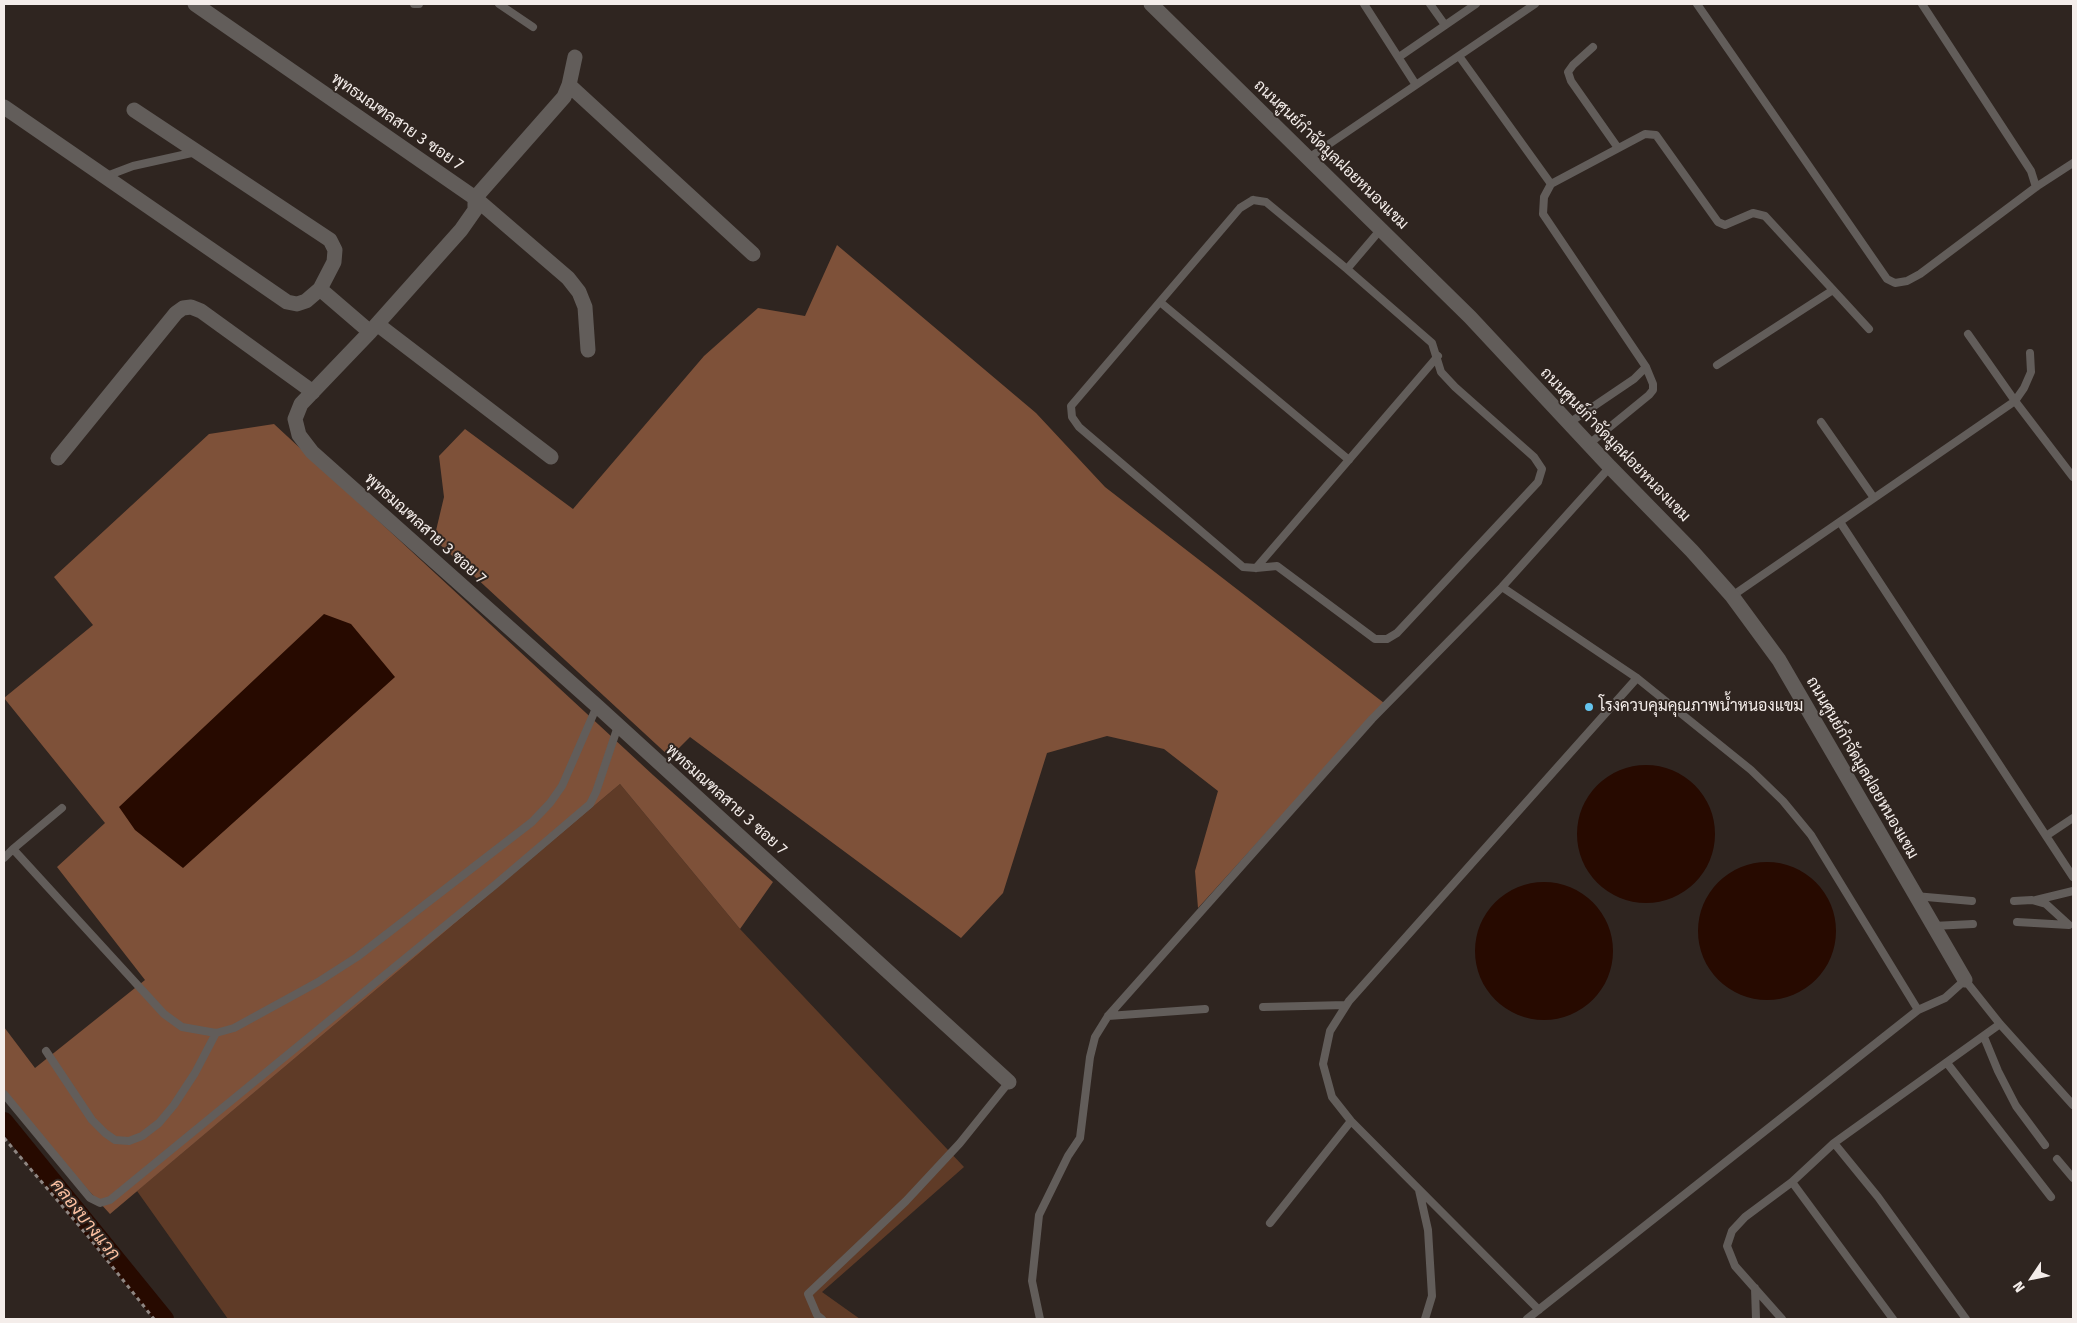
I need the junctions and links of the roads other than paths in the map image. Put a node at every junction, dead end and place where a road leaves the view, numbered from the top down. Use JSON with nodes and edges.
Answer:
{"nodes":[{"id":1,"x":195,"y":4,"type":"edge"},
{"id":2,"x":414,"y":4,"type":"edge"},
{"id":3,"x":419,"y":4,"type":"edge"},
{"id":4,"x":499,"y":4,"type":"edge"},
{"id":5,"x":1151,"y":4,"type":"edge"},
{"id":6,"x":1364,"y":4,"type":"edge"},
{"id":7,"x":1430,"y":4,"type":"edge"},
{"id":8,"x":1476,"y":4,"type":"edge"},
{"id":9,"x":1535,"y":4,"type":"edge"},
{"id":10,"x":1697,"y":4,"type":"edge"},
{"id":11,"x":1922,"y":4,"type":"edge"},
{"id":12,"x":1444,"y":25,"type":"junction"},
{"id":13,"x":533,"y":27,"type":"dead end"},
{"id":14,"x":1593,"y":47,"type":"dead end"},
{"id":15,"x":1459,"y":56,"type":"junction"},
{"id":16,"x":575,"y":57,"type":"dead end"},
{"id":17,"x":1399,"y":57,"type":"junction"},
{"id":18,"x":570,"y":85,"type":"junction"},
{"id":19,"x":1416,"y":85,"type":"junction"},
{"id":20,"x":4,"y":107,"type":"edge"},
{"id":21,"x":134,"y":110,"type":"dead end"},
{"id":22,"x":1618,"y":148,"type":"junction"},
{"id":23,"x":198,"y":152,"type":"junction"},
{"id":24,"x":1310,"y":157,"type":"junction"},
{"id":25,"x":2073,"y":163,"type":"edge"},
{"id":26,"x":104,"y":177,"type":"junction"},
{"id":27,"x":1551,"y":184,"type":"junction"},
{"id":28,"x":2036,"y":187,"type":"junction"},
{"id":29,"x":475,"y":198,"type":"junction"},
{"id":30,"x":1381,"y":229,"type":"junction"},
{"id":31,"x":753,"y":254,"type":"dead end"},
{"id":32,"x":1347,"y":269,"type":"junction"},
{"id":33,"x":320,"y":288,"type":"junction"},
{"id":34,"x":1833,"y":290,"type":"junction"},
{"id":35,"x":1160,"y":302,"type":"junction"},
{"id":36,"x":374,"y":328,"type":"junction"},
{"id":37,"x":1869,"y":329,"type":"dead end"},
{"id":38,"x":1968,"y":334,"type":"dead end"},
{"id":39,"x":588,"y":350,"type":"dead end"},
{"id":40,"x":2030,"y":353,"type":"dead end"},
{"id":41,"x":1438,"y":356,"type":"junction"},
{"id":42,"x":1717,"y":365,"type":"dead end"},
{"id":43,"x":1646,"y":367,"type":"junction"},
{"id":44,"x":313,"y":392,"type":"junction"},
{"id":45,"x":2015,"y":401,"type":"junction"},
{"id":46,"x":1821,"y":422,"type":"dead end"},
{"id":47,"x":1569,"y":423,"type":"junction"},
{"id":48,"x":1589,"y":444,"type":"junction"},
{"id":49,"x":551,"y":457,"type":"dead end"},
{"id":50,"x":58,"y":458,"type":"dead end"},
{"id":51,"x":1349,"y":460,"type":"junction"},
{"id":52,"x":1610,"y":467,"type":"junction"},
{"id":53,"x":2073,"y":477,"type":"edge"},
{"id":54,"x":1874,"y":498,"type":"junction"},
{"id":55,"x":1840,"y":522,"type":"junction"},
{"id":56,"x":1256,"y":568,"type":"junction"},
{"id":57,"x":1502,"y":586,"type":"junction"},
{"id":58,"x":1732,"y":596,"type":"junction"},
{"id":59,"x":1637,"y":678,"type":"junction"},
{"id":60,"x":597,"y":706,"type":"junction"},
{"id":61,"x":618,"y":726,"type":"junction"},
{"id":62,"x":62,"y":808,"type":"dead end"},
{"id":63,"x":2073,"y":818,"type":"edge"},
{"id":64,"x":2046,"y":836,"type":"junction"},
{"id":65,"x":13,"y":849,"type":"junction"},
{"id":66,"x":4,"y":858,"type":"edge"},
{"id":67,"x":2073,"y":877,"type":"edge"},
{"id":68,"x":2073,"y":891,"type":"edge"},
{"id":69,"x":1916,"y":896,"type":"junction"},
{"id":70,"x":2032,"y":900,"type":"junction"},
{"id":71,"x":1972,"y":901,"type":"dead end"},
{"id":72,"x":2014,"y":901,"type":"dead end"},
{"id":73,"x":2017,"y":922,"type":"dead end"},
{"id":74,"x":1972,"y":924,"type":"dead end"},
{"id":75,"x":2071,"y":924,"type":"edge"},
{"id":76,"x":1932,"y":926,"type":"junction"},
{"id":77,"x":1965,"y":980,"type":"junction"},
{"id":78,"x":1346,"y":1005,"type":"junction"},
{"id":79,"x":1263,"y":1006,"type":"dead end"},
{"id":80,"x":1205,"y":1009,"type":"dead end"},
{"id":81,"x":1918,"y":1010,"type":"junction"},
{"id":82,"x":1108,"y":1016,"type":"junction"},
{"id":83,"x":2000,"y":1024,"type":"junction"},
{"id":84,"x":216,"y":1033,"type":"junction"},
{"id":85,"x":1984,"y":1036,"type":"junction"},
{"id":86,"x":46,"y":1052,"type":"dead end"},
{"id":87,"x":1947,"y":1063,"type":"junction"},
{"id":88,"x":1009,"y":1082,"type":"joint"},
{"id":89,"x":4,"y":1094,"type":"edge"},
{"id":90,"x":2073,"y":1106,"type":"edge"},
{"id":91,"x":1351,"y":1121,"type":"junction"},
{"id":92,"x":1834,"y":1143,"type":"junction"},
{"id":93,"x":2045,"y":1145,"type":"dead end"},
{"id":94,"x":2057,"y":1159,"type":"dead end"},
{"id":95,"x":2073,"y":1178,"type":"edge"},
{"id":96,"x":1792,"y":1182,"type":"junction"},
{"id":97,"x":1418,"y":1188,"type":"junction"},
{"id":98,"x":2051,"y":1198,"type":"dead end"},
{"id":99,"x":1270,"y":1223,"type":"dead end"},
{"id":100,"x":1755,"y":1288,"type":"junction"},
{"id":101,"x":1539,"y":1310,"type":"junction"},
{"id":102,"x":822,"y":1319,"type":"edge"},
{"id":103,"x":1040,"y":1319,"type":"edge"},
{"id":104,"x":1425,"y":1319,"type":"edge"},
{"id":105,"x":1527,"y":1319,"type":"edge"},
{"id":106,"x":1756,"y":1319,"type":"edge"},
{"id":107,"x":1782,"y":1319,"type":"edge"},
{"id":108,"x":1893,"y":1319,"type":"edge"},
{"id":109,"x":1966,"y":1319,"type":"edge"}],
"edges":[{"from":1,"to":29,"type":"street","name":"พุทธมณฑลสาย 3 ซอย 7"},
{"from":2,"to":3,"type":"lane"},
{"from":4,"to":13,"type":"lane"},
{"from":5,"to":24,"type":"street","name":"ถนนศูนย์กำจัดมูลฝอยหนองแขม"},
{"from":6,"to":17,"type":"lane"},
{"from":7,"to":12,"type":"lane"},
{"from":8,"to":12,"type":"lane"},
{"from":9,"to":15,"type":"lane"},
{"from":10,"to":28,"type":"lane"},
{"from":11,"to":28,"type":"lane"},
{"from":12,"to":17,"type":"lane"},
{"from":14,"to":22,"type":"lane"},
{"from":15,"to":19,"type":"lane"},
{"from":15,"to":27,"type":"lane"},
{"from":16,"to":18,"type":"street"},
{"from":17,"to":19,"type":"lane"},
{"from":18,"to":29,"type":"street"},
{"from":18,"to":31,"type":"street"},
{"from":19,"to":24,"type":"lane"},
{"from":20,"to":26,"type":"street"},
{"from":21,"to":23,"type":"street"},
{"from":22,"to":27,"type":"lane"},
{"from":22,"to":34,"type":"lane"},
{"from":23,"to":26,"type":"lane"},
{"from":23,"to":33,"type":"street"},
{"from":24,"to":30,"type":"street","name":"ถนนศูนย์กำจัดมูลฝอยหนองแขม"},
{"from":25,"to":28,"type":"lane"},
{"from":26,"to":33,"type":"street"},
{"from":27,"to":43,"type":"lane"},
{"from":29,"to":36,"type":"street","name":"พุทธมณฑลสาย 3 ซอย 7"},
{"from":29,"to":39,"type":"street"},
{"from":30,"to":32,"type":"lane"},
{"from":30,"to":47,"type":"street","name":"ถนนศูนย์กำจัดมูลฝอยหนองแขม"},
{"from":32,"to":35,"type":"lane"},
{"from":32,"to":41,"type":"lane"},
{"from":33,"to":36,"type":"street"},
{"from":34,"to":37,"type":"lane"},
{"from":34,"to":42,"type":"lane"},
{"from":35,"to":51,"type":"lane"},
{"from":35,"to":56,"type":"lane"},
{"from":36,"to":44,"type":"street","name":"พุทธมณฑลสาย 3 ซอย 7"},
{"from":36,"to":49,"type":"street"},
{"from":38,"to":45,"type":"lane"},
{"from":40,"to":45,"type":"lane"},
{"from":41,"to":51,"type":"lane"},
{"from":41,"to":56,"type":"lane"},
{"from":43,"to":47,"type":"lane"},
{"from":43,"to":48,"type":"lane"},
{"from":44,"to":50,"type":"street"},
{"from":44,"to":60,"type":"street","name":"พุทธมณฑลสาย 3 ซอย 7"},
{"from":45,"to":53,"type":"lane"},
{"from":45,"to":54,"type":"lane"},
{"from":46,"to":54,"type":"lane"},
{"from":47,"to":48,"type":"street","name":"ถนนศูนย์กำจัดมูลฝอยหนองแขม"},
{"from":48,"to":52,"type":"street","name":"ถนนศูนย์กำจัดมูลฝอยหนองแขม"},
{"from":51,"to":56,"type":"lane"},
{"from":52,"to":57,"type":"lane"},
{"from":52,"to":58,"type":"street","name":"ถนนศูนย์กำจัดมูลฝอยหนองแขม"},
{"from":54,"to":55,"type":"lane"},
{"from":55,"to":58,"type":"lane"},
{"from":55,"to":64,"type":"lane"},
{"from":57,"to":59,"type":"lane"},
{"from":57,"to":82,"type":"lane"},
{"from":58,"to":69,"type":"street","name":"ถนนศูนย์กำจัดมูลฝอยหนองแขม"},
{"from":59,"to":78,"type":"lane"},
{"from":59,"to":81,"type":"lane"},
{"from":60,"to":61,"type":"street","name":"พุทธมณฑลสาย 3 ซอย 7"},
{"from":60,"to":84,"type":"lane"},
{"from":61,"to":88,"type":"street","name":"พุทธมณฑลสาย 3 ซอย 7"},
{"from":61,"to":89,"type":"lane"},
{"from":62,"to":65,"type":"lane"},
{"from":63,"to":64,"type":"lane"},
{"from":64,"to":67,"type":"lane"},
{"from":65,"to":66,"type":"lane"},
{"from":65,"to":84,"type":"lane"},
{"from":68,"to":70,"type":"lane"},
{"from":69,"to":71,"type":"lane"},
{"from":69,"to":76,"type":"street","name":"ถนนศูนย์กำจัดมูลฝอยหนองแขม"},
{"from":70,"to":72,"type":"lane"},
{"from":70,"to":75,"type":"lane"},
{"from":73,"to":75,"type":"lane"},
{"from":74,"to":76,"type":"lane"},
{"from":76,"to":77,"type":"street","name":"ถนนศูนย์กำจัดมูลฝอยหนองแขม"},
{"from":77,"to":81,"type":"lane"},
{"from":77,"to":83,"type":"lane"},
{"from":78,"to":79,"type":"lane"},
{"from":78,"to":91,"type":"lane"},
{"from":80,"to":82,"type":"lane"},
{"from":81,"to":101,"type":"lane"},
{"from":82,"to":103,"type":"lane"},
{"from":83,"to":85,"type":"lane"},
{"from":83,"to":90,"type":"lane"},
{"from":84,"to":86,"type":"lane"},
{"from":85,"to":87,"type":"lane"},
{"from":85,"to":93,"type":"lane"},
{"from":87,"to":92,"type":"lane"},
{"from":87,"to":98,"type":"lane"},
{"from":88,"to":102,"type":"lane"},
{"from":91,"to":97,"type":"lane"},
{"from":91,"to":99,"type":"lane"},
{"from":92,"to":96,"type":"lane"},
{"from":92,"to":109,"type":"lane"},
{"from":94,"to":95,"type":"lane"},
{"from":96,"to":100,"type":"lane"},
{"from":96,"to":108,"type":"lane"},
{"from":97,"to":101,"type":"lane"},
{"from":97,"to":104,"type":"lane"},
{"from":100,"to":106,"type":"lane"},
{"from":100,"to":107,"type":"lane"},
{"from":101,"to":105,"type":"lane"}]}
